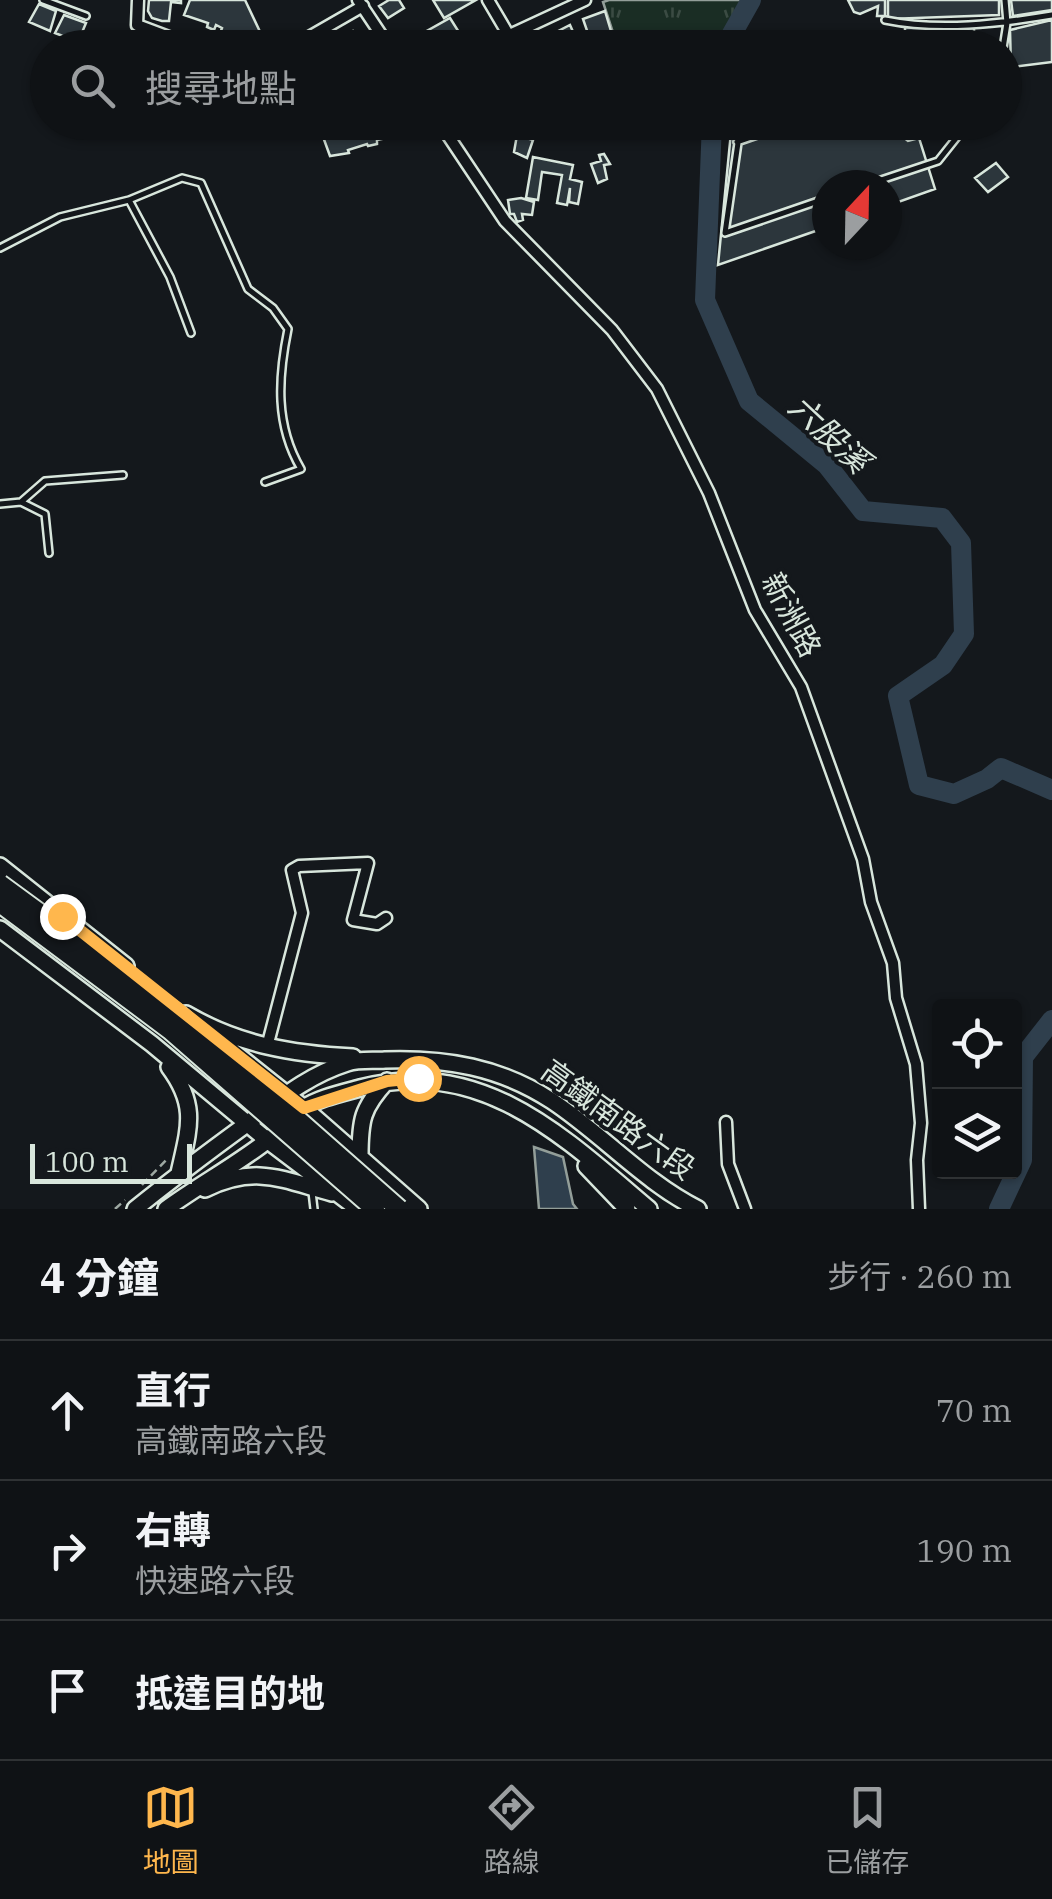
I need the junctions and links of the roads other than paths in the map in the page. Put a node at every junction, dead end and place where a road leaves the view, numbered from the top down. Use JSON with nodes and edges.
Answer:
{"nodes":[{"id":1,"x":43,"y":0,"type":"edge"},
{"id":2,"x":138,"y":0,"type":"edge"},
{"id":3,"x":488,"y":0,"type":"edge"},
{"id":4,"x":585,"y":0,"type":"edge"},
{"id":5,"x":1006,"y":0,"type":"edge"},
{"id":6,"x":361,"y":3,"type":"edge"},
{"id":7,"x":1052,"y":15,"type":"edge"},
{"id":8,"x":86,"y":16,"type":"dead end"},
{"id":9,"x":885,"y":20,"type":"dead end"},
{"id":10,"x":1007,"y":23,"type":"junction"},
{"id":11,"x":150,"y":30,"type":"edge"},
{"id":12,"x":318,"y":30,"type":"edge"},
{"id":13,"x":378,"y":30,"type":"edge"},
{"id":14,"x":506,"y":30,"type":"edge"},
{"id":15,"x":517,"y":30,"type":"edge"},
{"id":16,"x":1006,"y":30,"type":"edge"},
{"id":17,"x":452,"y":140,"type":"edge"},
{"id":18,"x":743,"y":140,"type":"edge"},
{"id":19,"x":954,"y":140,"type":"edge"},
{"id":20,"x":737,"y":142,"type":"joint"},
{"id":21,"x":902,"y":173,"type":"edge"},
{"id":22,"x":129,"y":200,"type":"junction"},
{"id":23,"x":812,"y":203,"type":"edge"},
{"id":24,"x":0,"y":248,"type":"edge"},
{"id":25,"x":191,"y":333,"type":"dead end"},
{"id":26,"x":123,"y":475,"type":"dead end"},
{"id":27,"x":265,"y":482,"type":"dead end"},
{"id":28,"x":22,"y":502,"type":"junction"},
{"id":29,"x":0,"y":504,"type":"edge"},
{"id":30,"x":49,"y":553,"type":"dead end"},
{"id":31,"x":0,"y":866,"type":"edge"},
{"id":32,"x":0,"y":884,"type":"edge"},
{"id":33,"x":0,"y":903,"type":"edge"},
{"id":34,"x":386,"y":918,"type":"dead end"},
{"id":35,"x":0,"y":929,"type":"edge"},
{"id":36,"x":186,"y":1014,"type":"junction"},
{"id":37,"x":152,"y":1044,"type":"junction"},
{"id":38,"x":267,"y":1048,"type":"junction"},
{"id":39,"x":417,"y":1059,"type":"junction"},
{"id":40,"x":387,"y":1081,"type":"junction"},
{"id":41,"x":285,"y":1093,"type":"junction"},
{"id":42,"x":304,"y":1108,"type":"junction"},
{"id":43,"x":726,"y":1122,"type":"dead end"},
{"id":44,"x":248,"y":1123,"type":"junction"},
{"id":45,"x":548,"y":1126,"type":"junction"},
{"id":46,"x":267,"y":1140,"type":"junction"},
{"id":47,"x":360,"y":1157,"type":"junction"},
{"id":48,"x":179,"y":1172,"type":"junction"},
{"id":49,"x":312,"y":1188,"type":"junction"},
{"id":50,"x":343,"y":1196,"type":"junction"},
{"id":51,"x":168,"y":1208,"type":"edge"},
{"id":52,"x":136,"y":1209,"type":"edge"},
{"id":53,"x":314,"y":1209,"type":"edge"},
{"id":54,"x":358,"y":1209,"type":"edge"},
{"id":55,"x":375,"y":1209,"type":"edge"},
{"id":56,"x":398,"y":1209,"type":"edge"},
{"id":57,"x":418,"y":1209,"type":"edge"},
{"id":58,"x":627,"y":1209,"type":"edge"},
{"id":59,"x":649,"y":1209,"type":"edge"},
{"id":60,"x":698,"y":1209,"type":"edge"},
{"id":61,"x":745,"y":1209,"type":"edge"},
{"id":62,"x":918,"y":1209,"type":"edge"}],
"edges":[{"from":1,"to":8,"type":"lane"},
{"from":2,"to":11,"type":"street"},
{"from":3,"to":14,"type":"street"},
{"from":4,"to":15,"type":"street"},
{"from":5,"to":10,"type":"lane"},
{"from":6,"to":12,"type":"street"},
{"from":6,"to":13,"type":"street"},
{"from":7,"to":10,"type":"lane"},
{"from":9,"to":10,"type":"lane"},
{"from":10,"to":16,"type":"lane"},
{"from":17,"to":62,"type":"street","name":"新洲路"},
{"from":18,"to":20,"type":"lane"},
{"from":19,"to":21,"type":"lane"},
{"from":20,"to":23,"type":"lane"},
{"from":22,"to":24,"type":"lane"},
{"from":22,"to":25,"type":"lane"},
{"from":22,"to":27,"type":"lane"},
{"from":26,"to":28,"type":"lane"},
{"from":28,"to":29,"type":"lane"},
{"from":28,"to":30,"type":"lane"},
{"from":31,"to":36,"type":"main road"},
{"from":32,"to":56,"type":"highway","bridge":true},
{"from":33,"to":55,"type":"highway","bridge":true},
{"from":34,"to":38,"type":"street"},
{"from":35,"to":37,"type":"main road"},
{"from":36,"to":38,"type":"main road"},
{"from":36,"to":41,"type":"main road"},
{"from":37,"to":44,"type":"main road"},
{"from":37,"to":48,"type":"main road"},
{"from":38,"to":39,"type":"main road"},
{"from":39,"to":41,"type":"main road","name":"高鐵南路六段"},
{"from":39,"to":60,"type":"main road","name":"高鐵南路六段"},
{"from":40,"to":42,"type":"main road","name":"高鐵南路六段"},
{"from":40,"to":45,"type":"main road","name":"高鐵南路六段"},
{"from":40,"to":47,"type":"main road"},
{"from":41,"to":42,"type":"main road"},
{"from":41,"to":44,"type":"main road","name":"高鐵南路六段"},
{"from":42,"to":46,"type":"main road","name":"高鐵南路六段"},
{"from":42,"to":47,"type":"main road"},
{"from":43,"to":61,"type":"street"},
{"from":44,"to":46,"type":"main road"},
{"from":44,"to":48,"type":"main road","name":"高鐵南路六段"},
{"from":45,"to":58,"type":"main road","name":"高鐵南路六段"},
{"from":45,"to":59,"type":"main road","name":"高鐵南路六段"},
{"from":46,"to":50,"type":"main road"},
{"from":46,"to":51,"type":"main road","name":"高鐵南路六段"},
{"from":47,"to":57,"type":"main road"},
{"from":48,"to":52,"type":"main road","name":"高鐵南路六段"},
{"from":49,"to":50,"type":"main road"},
{"from":49,"to":51,"type":"main road"},
{"from":49,"to":53,"type":"lane"},
{"from":50,"to":54,"type":"main road"}]}
